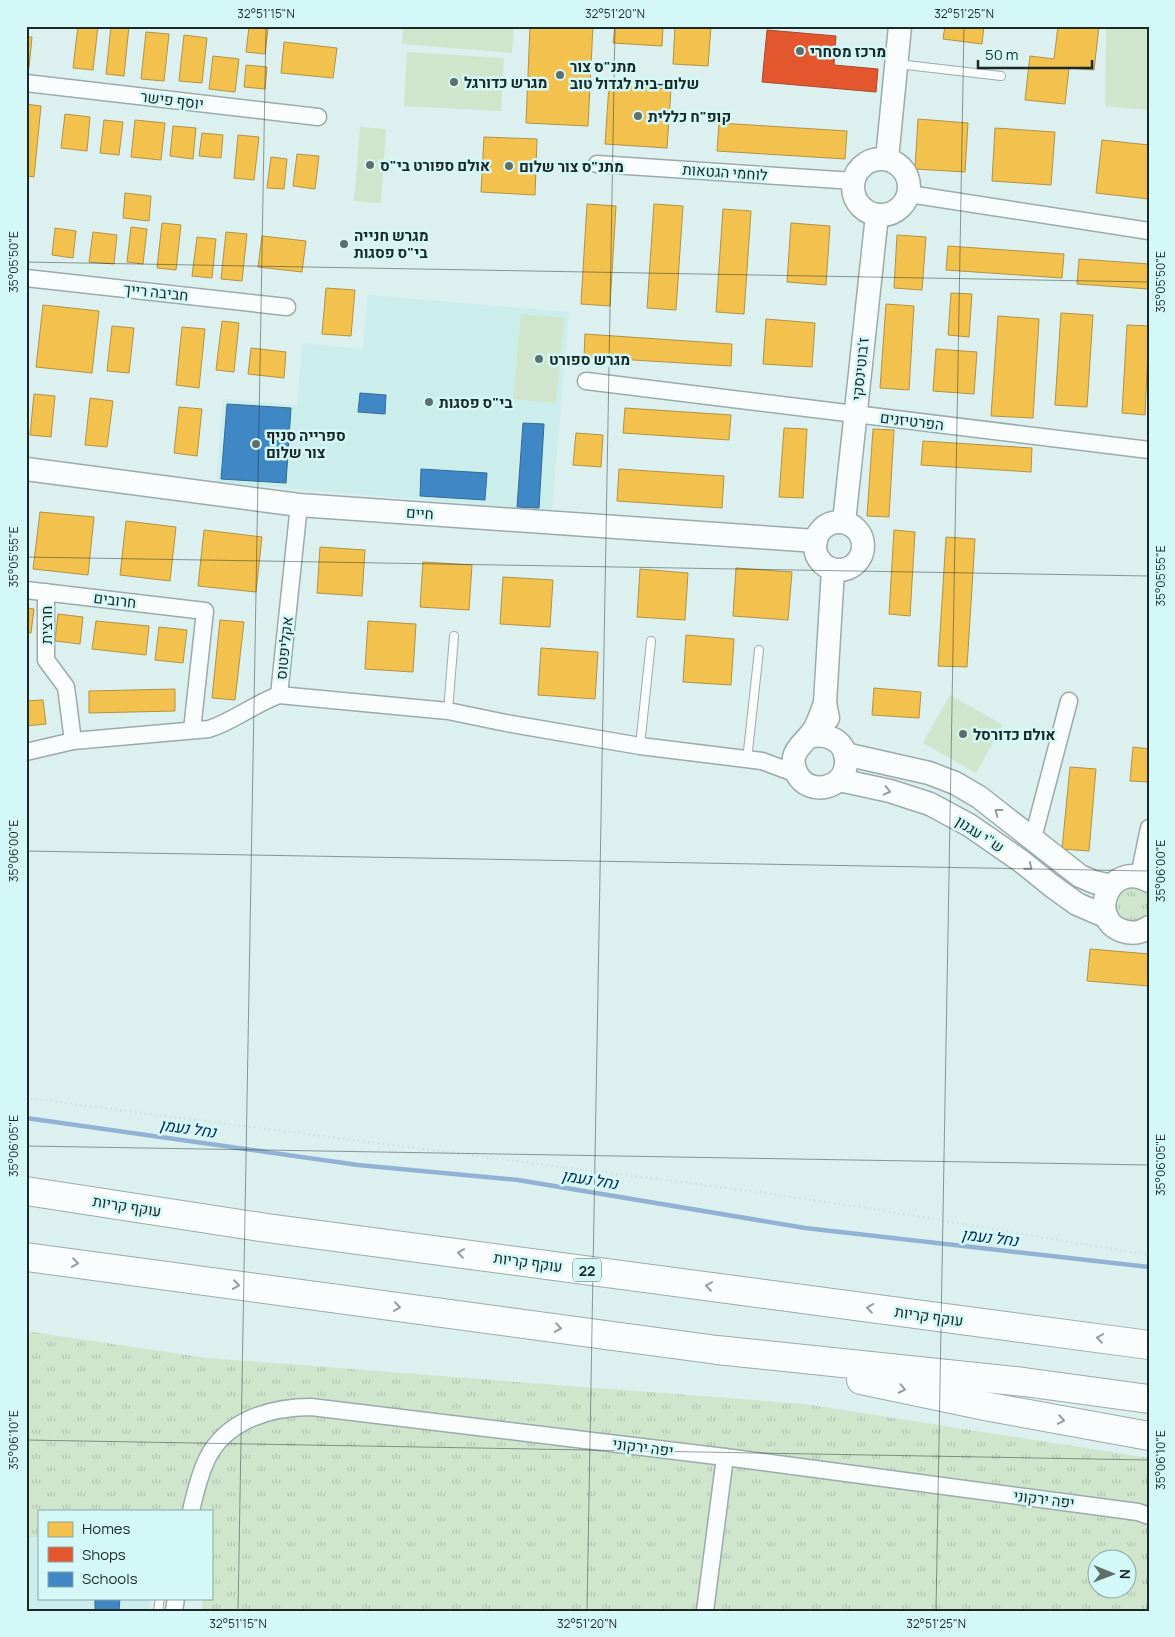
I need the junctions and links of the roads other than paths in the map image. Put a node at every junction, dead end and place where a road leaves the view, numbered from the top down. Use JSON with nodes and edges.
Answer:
{"nodes":[{"id":1,"x":900,"y":26,"type":"edge"},
{"id":2,"x":897,"y":64,"type":"junction"},
{"id":3,"x":1001,"y":76,"type":"dead end"},
{"id":4,"x":26,"y":83,"type":"edge"},
{"id":5,"x":318,"y":117,"type":"dead end"},
{"id":6,"x":887,"y":159,"type":"junction"},
{"id":7,"x":597,"y":164,"type":"dead end"},
{"id":8,"x":854,"y":181,"type":"junction"},
{"id":9,"x":909,"y":194,"type":"junction"},
{"id":10,"x":877,"y":215,"type":"junction"},
{"id":11,"x":1149,"y":232,"type":"edge"},
{"id":12,"x":26,"y":278,"type":"edge"},
{"id":13,"x":287,"y":307,"type":"dead end"},
{"id":14,"x":586,"y":381,"type":"dead end"},
{"id":15,"x":856,"y":414,"type":"junction"},
{"id":16,"x":1149,"y":450,"type":"edge"},
{"id":17,"x":26,"y":469,"type":"edge"},
{"id":18,"x":299,"y":505,"type":"junction"},
{"id":19,"x":844,"y":522,"type":"junction"},
{"id":20,"x":816,"y":541,"type":"junction"},
{"id":21,"x":833,"y":570,"type":"junction"},
{"id":22,"x":26,"y":590,"type":"edge"},
{"id":23,"x":46,"y":592,"type":"junction"},
{"id":24,"x":454,"y":636,"type":"dead end"},
{"id":25,"x":651,"y":641,"type":"dead end"},
{"id":26,"x":759,"y":650,"type":"dead end"},
{"id":27,"x":279,"y":695,"type":"junction"},
{"id":28,"x":1069,"y":701,"type":"dead end"},
{"id":29,"x":825,"y":702,"type":"junction"},
{"id":30,"x":448,"y":711,"type":"junction"},
{"id":31,"x":192,"y":730,"type":"junction"},
{"id":32,"x":73,"y":741,"type":"junction"},
{"id":33,"x":802,"y":743,"type":"junction"},
{"id":34,"x":640,"y":746,"type":"junction"},
{"id":35,"x":840,"y":747,"type":"junction"},
{"id":36,"x":26,"y":752,"type":"edge"},
{"id":37,"x":755,"y":761,"type":"junction"},
{"id":38,"x":797,"y":774,"type":"junction"},
{"id":39,"x":839,"y":780,"type":"junction"},
{"id":40,"x":1149,"y":828,"type":"edge"},
{"id":41,"x":1033,"y":838,"type":"junction"},
{"id":42,"x":1144,"y":879,"type":"edge"},
{"id":43,"x":1111,"y":886,"type":"junction"},
{"id":44,"x":1107,"y":917,"type":"junction"},
{"id":45,"x":1145,"y":932,"type":"edge"},
{"id":46,"x":26,"y":1191,"type":"edge"},
{"id":47,"x":26,"y":1257,"type":"edge"},
{"id":48,"x":1149,"y":1345,"type":"edge"},
{"id":49,"x":717,"y":1350,"type":"junction"},
{"id":50,"x":1149,"y":1399,"type":"edge"},
{"id":51,"x":1149,"y":1436,"type":"edge"},
{"id":52,"x":725,"y":1457,"type":"junction"},
{"id":53,"x":191,"y":1510,"type":"edge"},
{"id":54,"x":1149,"y":1516,"type":"edge"},
{"id":55,"x":705,"y":1611,"type":"edge"}],
"edges":[{"from":1,"to":2,"type":"street"},
{"from":2,"to":3,"type":"lane"},
{"from":2,"to":6,"type":"street"},
{"from":4,"to":5,"type":"street","name":"יוסף פישר"},
{"from":6,"to":8,"type":"street"},
{"from":6,"to":9,"type":"street"},
{"from":7,"to":8,"type":"street","name":"לוחמי הגטאות"},
{"from":8,"to":10,"type":"street"},
{"from":9,"to":10,"type":"street"},
{"from":9,"to":11,"type":"street"},
{"from":10,"to":15,"type":"street","name":"ז'בוטינסקי"},
{"from":12,"to":13,"type":"street","name":"חביבה רייך"},
{"from":14,"to":15,"type":"street","name":"הפרטיזנים"},
{"from":15,"to":16,"type":"street","name":"הפרטיזנים"},
{"from":15,"to":19,"type":"street","name":"ז'בוטינסקי"},
{"from":17,"to":18,"type":"street","name":"חיים"},
{"from":18,"to":20,"type":"street","name":"חיים"},
{"from":18,"to":27,"type":"street","name":"אקליפטוס"},
{"from":19,"to":20,"type":"street"},
{"from":19,"to":21,"type":"street"},
{"from":20,"to":21,"type":"street"},
{"from":21,"to":29,"type":"street"},
{"from":22,"to":23,"type":"street","name":"חרובים"},
{"from":23,"to":31,"type":"street","name":"חרובים"},
{"from":23,"to":32,"type":"street","name":"חרצית"},
{"from":24,"to":30,"type":"lane"},
{"from":25,"to":34,"type":"lane"},
{"from":26,"to":37,"type":"lane"},
{"from":27,"to":30,"type":"street"},
{"from":27,"to":31,"type":"street","name":"אקליפטוס"},
{"from":28,"to":41,"type":"street"},
{"from":29,"to":33,"type":"street"},
{"from":29,"to":35,"type":"street"},
{"from":30,"to":34,"type":"street"},
{"from":31,"to":32,"type":"street","name":"אקליפטוס"},
{"from":32,"to":36,"type":"street","name":"אקליפטוס"},
{"from":33,"to":35,"type":"street"},
{"from":33,"to":37,"type":"street"},
{"from":33,"to":38,"type":"street"},
{"from":34,"to":37,"type":"street"},
{"from":35,"to":39,"type":"street"},
{"from":41,"to":35,"type":"street","name":"ש\"י עגנון","one_way":true},
{"from":37,"to":38,"type":"street"},
{"from":38,"to":39,"type":"street"},
{"from":39,"to":44,"type":"street","name":"ש\"י עגנון","one_way":true},
{"from":40,"to":42,"type":"street"},
{"from":41,"to":43,"type":"street","name":"ש\"י עגנון"},
{"from":42,"to":43,"type":"street"},
{"from":43,"to":44,"type":"street"},
{"from":44,"to":45,"type":"street","name":"ש\"י עגנון"},
{"from":48,"to":46,"type":"highway","name":"עוקף קריות","number":"22","one_way":true},
{"from":47,"to":49,"type":"highway","one_way":true},
{"from":49,"to":50,"type":"highway"},
{"from":49,"to":51,"type":"highway","one_way":true},
{"from":52,"to":53,"type":"street","name":"יפה ירקוני"},
{"from":52,"to":54,"type":"street","name":"יפה ירקוני"},
{"from":52,"to":55,"type":"street"}]}
